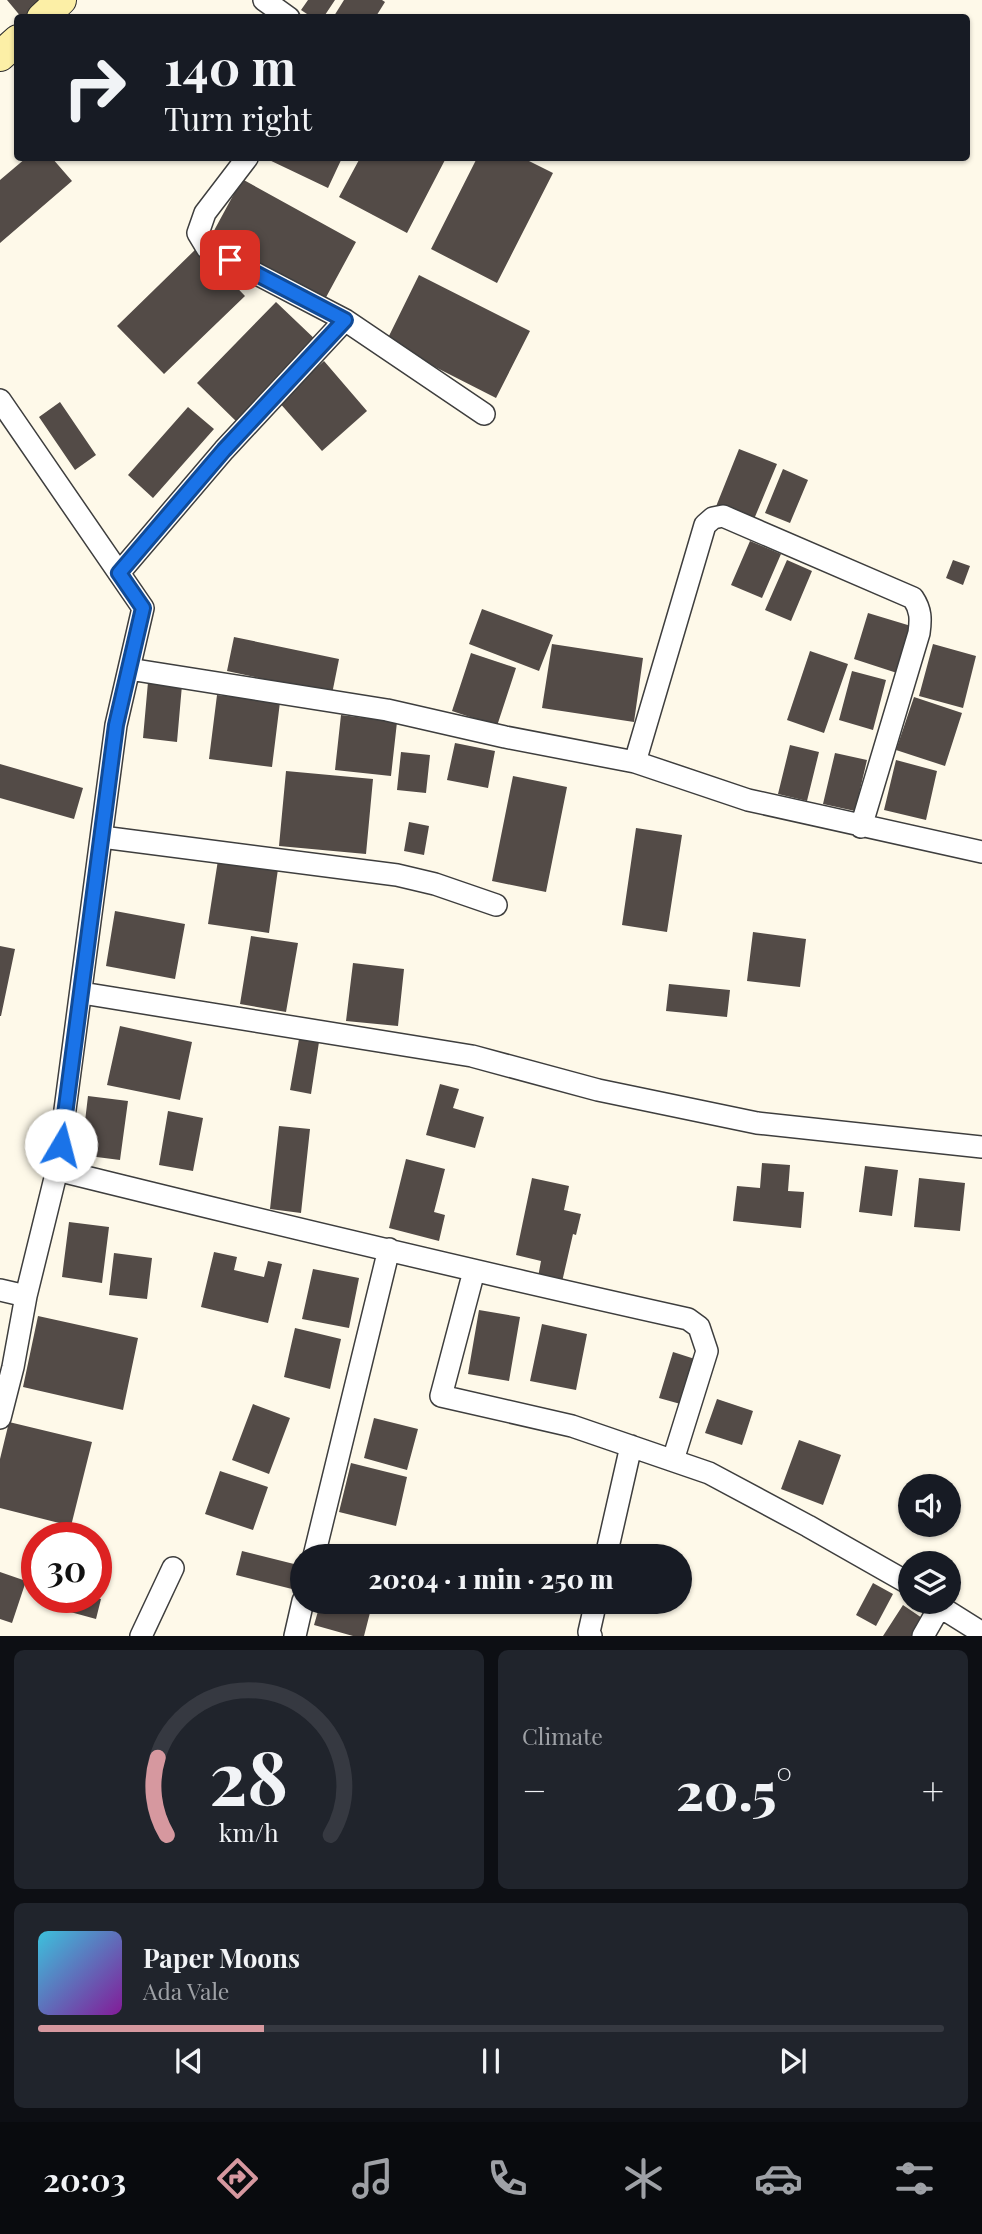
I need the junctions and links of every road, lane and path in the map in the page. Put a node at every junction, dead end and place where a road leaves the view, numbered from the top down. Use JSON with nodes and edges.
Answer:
{"nodes":[{"id":1,"x":61,"y":0,"type":"edge"},
{"id":2,"x":264,"y":0,"type":"edge"},
{"id":3,"x":46,"y":14,"type":"edge"},
{"id":4,"x":283,"y":14,"type":"edge"},
{"id":5,"x":14,"y":44,"type":"edge"},
{"id":6,"x":0,"y":56,"type":"edge"},
{"id":7,"x":245,"y":161,"type":"edge"},
{"id":8,"x":345,"y":320,"type":"junction"},
{"id":9,"x":0,"y":400,"type":"edge"},
{"id":10,"x":484,"y":414,"type":"dead end"},
{"id":11,"x":18,"y":426,"type":"junction"},
{"id":12,"x":0,"y":438,"type":"edge"},
{"id":13,"x":119,"y":573,"type":"junction"},
{"id":14,"x":129,"y":669,"type":"junction"},
{"id":15,"x":635,"y":762,"type":"junction"},
{"id":16,"x":862,"y":827,"type":"junction"},
{"id":17,"x":102,"y":837,"type":"junction"},
{"id":18,"x":982,"y":852,"type":"edge"},
{"id":19,"x":496,"y":905,"type":"dead end"},
{"id":20,"x":82,"y":993,"type":"junction"},
{"id":21,"x":982,"y":1147,"type":"edge"},
{"id":22,"x":57,"y":1170,"type":"junction"},
{"id":23,"x":389,"y":1249,"type":"junction"},
{"id":24,"x":474,"y":1271,"type":"junction"},
{"id":25,"x":0,"y":1290,"type":"edge"},
{"id":26,"x":26,"y":1296,"type":"junction"},
{"id":27,"x":0,"y":1418,"type":"edge"},
{"id":28,"x":632,"y":1446,"type":"junction"},
{"id":29,"x":673,"y":1460,"type":"junction"},
{"id":30,"x":317,"y":1544,"type":"edge"},
{"id":31,"x":609,"y":1544,"type":"edge"},
{"id":32,"x":173,"y":1568,"type":"dead end"},
{"id":33,"x":898,"y":1577,"type":"edge"},
{"id":34,"x":300,"y":1614,"type":"edge"},
{"id":35,"x":593,"y":1614,"type":"edge"},
{"id":36,"x":931,"y":1614,"type":"edge"},
{"id":37,"x":951,"y":1614,"type":"edge"},
{"id":38,"x":982,"y":1633,"type":"edge"},
{"id":39,"x":141,"y":1636,"type":"edge"},
{"id":40,"x":295,"y":1636,"type":"edge"},
{"id":41,"x":591,"y":1636,"type":"edge"},
{"id":42,"x":923,"y":1636,"type":"edge"}],
"edges":[{"from":1,"to":3,"type":"main road"},
{"from":2,"to":4,"type":"street"},
{"from":5,"to":6,"type":"main road"},
{"from":7,"to":8,"type":"street"},
{"from":8,"to":10,"type":"street"},
{"from":8,"to":13,"type":"street"},
{"from":9,"to":11,"type":"street"},
{"from":11,"to":12,"type":"street"},
{"from":11,"to":13,"type":"street"},
{"from":13,"to":14,"type":"street"},
{"from":14,"to":15,"type":"street"},
{"from":14,"to":17,"type":"street"},
{"from":15,"to":16,"type":"street"},
{"from":15,"to":16,"type":"street"},
{"from":16,"to":18,"type":"street"},
{"from":17,"to":19,"type":"street"},
{"from":17,"to":20,"type":"street"},
{"from":20,"to":21,"type":"street"},
{"from":20,"to":22,"type":"street"},
{"from":22,"to":23,"type":"street"},
{"from":22,"to":26,"type":"street"},
{"from":23,"to":24,"type":"street"},
{"from":23,"to":30,"type":"street"},
{"from":24,"to":28,"type":"street"},
{"from":24,"to":29,"type":"street"},
{"from":25,"to":26,"type":"street"},
{"from":26,"to":27,"type":"street"},
{"from":28,"to":29,"type":"street"},
{"from":28,"to":31,"type":"street"},
{"from":29,"to":33,"type":"street"},
{"from":32,"to":39,"type":"street"},
{"from":34,"to":40,"type":"street"},
{"from":35,"to":41,"type":"street"},
{"from":36,"to":42,"type":"street"},
{"from":37,"to":38,"type":"street"}]}
